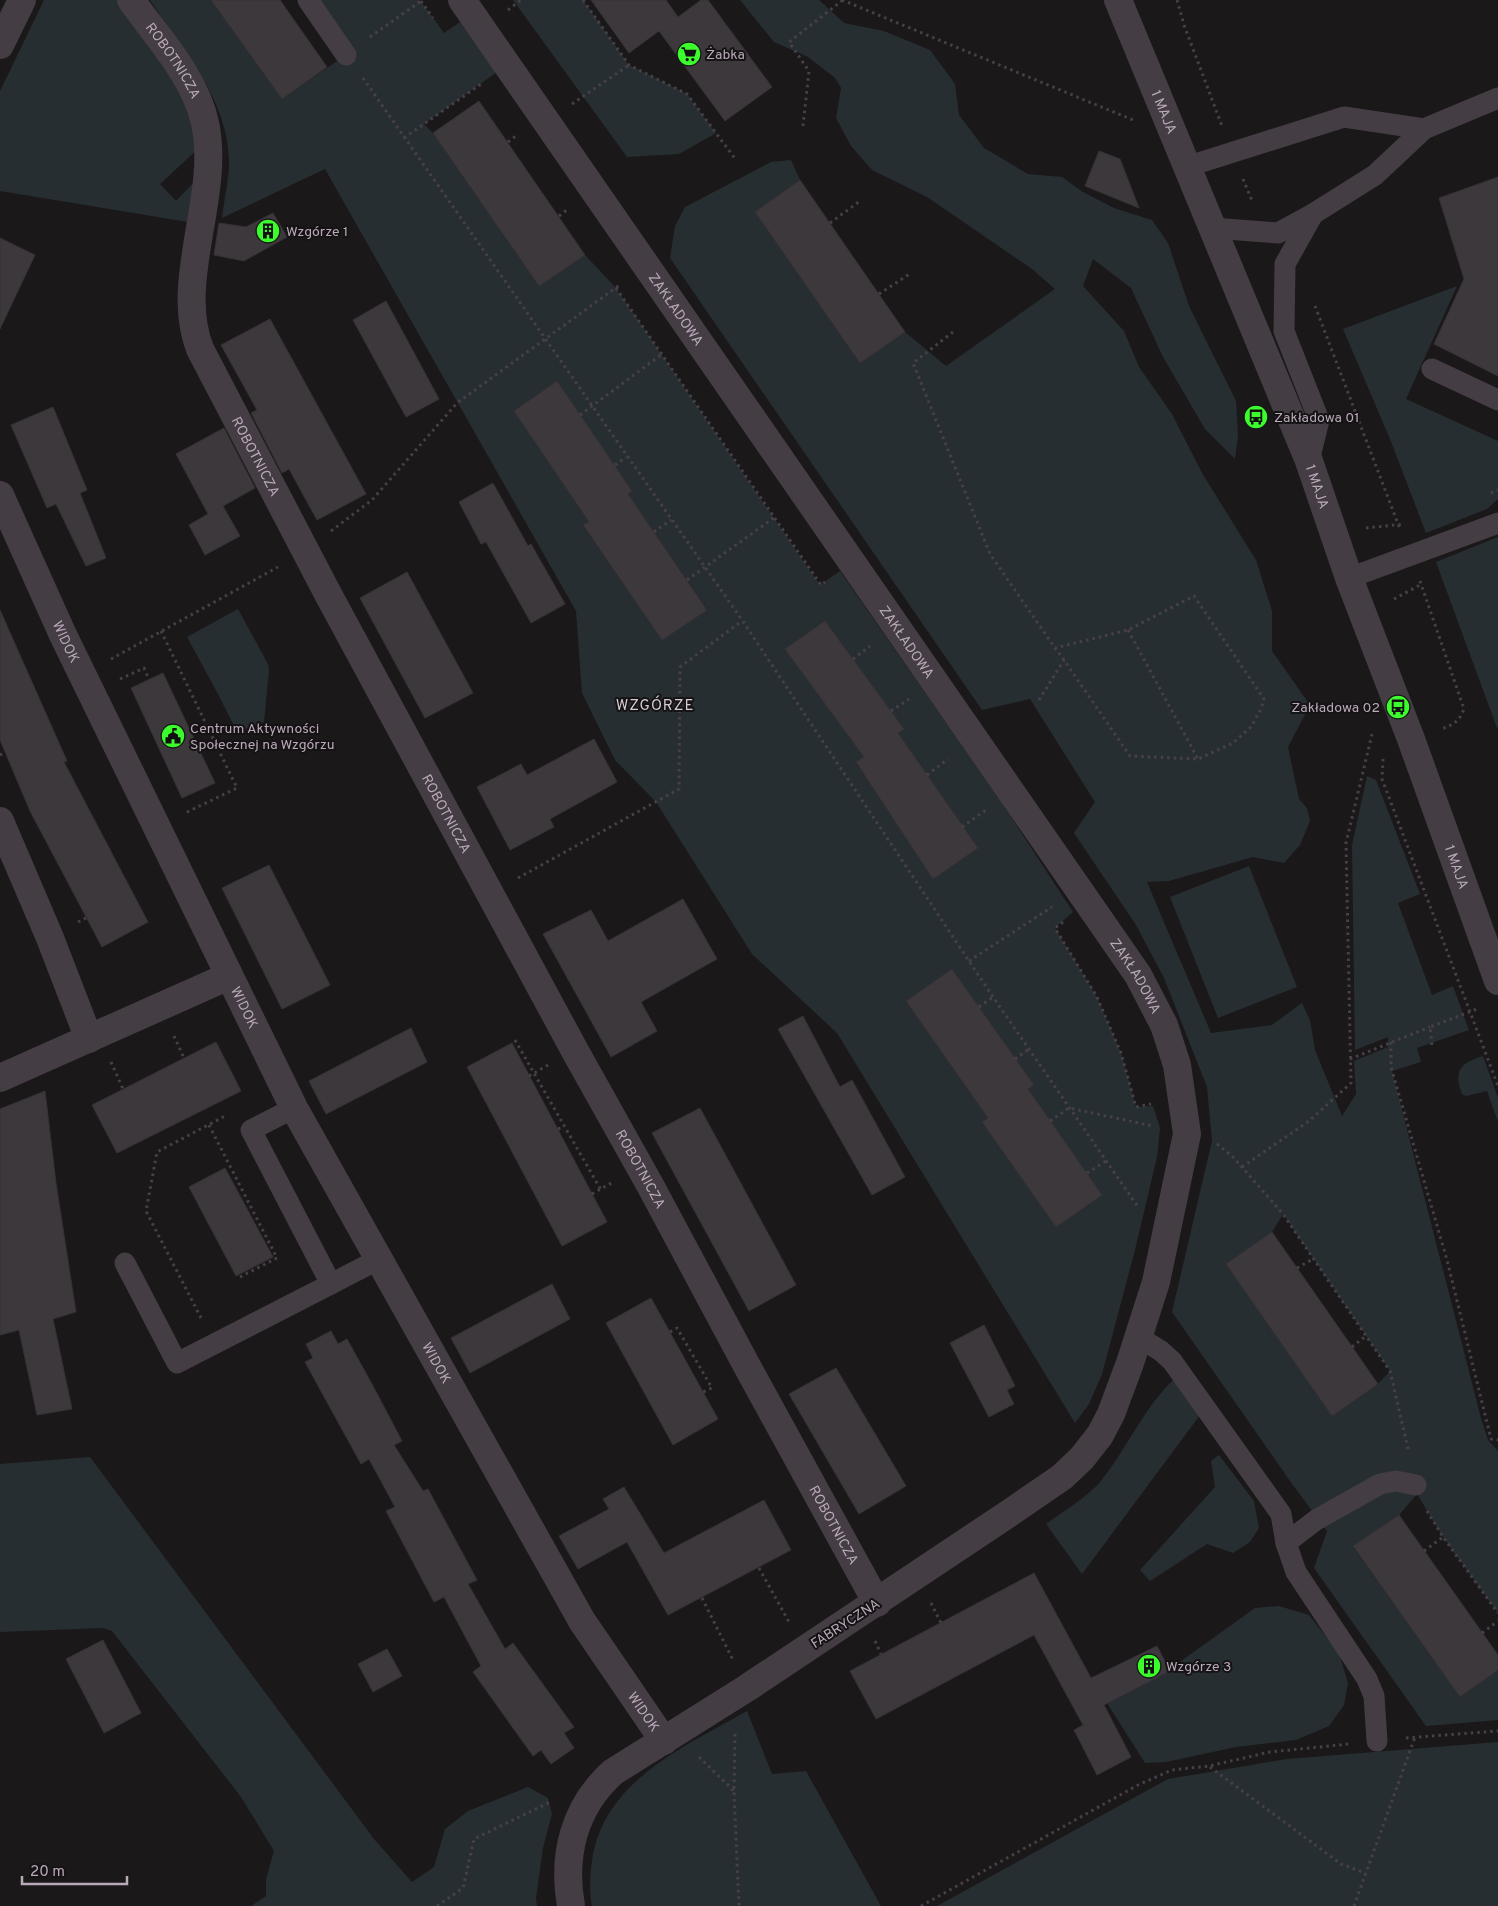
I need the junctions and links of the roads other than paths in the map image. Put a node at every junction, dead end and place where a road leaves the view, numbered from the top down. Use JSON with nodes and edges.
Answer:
{"nodes":[{"id":1,"x":22,"y":0,"type":"edge"},
{"id":2,"x":131,"y":0,"type":"edge"},
{"id":3,"x":308,"y":0,"type":"edge"},
{"id":4,"x":462,"y":0,"type":"edge"},
{"id":5,"x":1118,"y":0,"type":"edge"},
{"id":6,"x":0,"y":45,"type":"edge"},
{"id":7,"x":346,"y":55,"type":"dead end"},
{"id":8,"x":1498,"y":98,"type":"edge"},
{"id":9,"x":1424,"y":129,"type":"junction"},
{"id":10,"x":1186,"y":167,"type":"junction"},
{"id":11,"x":1313,"y":214,"type":"junction"},
{"id":12,"x":1212,"y":228,"type":"junction"},
{"id":13,"x":1432,"y":369,"type":"dead end"},
{"id":14,"x":1498,"y":400,"type":"edge"},
{"id":15,"x":1309,"y":460,"type":"junction"},
{"id":16,"x":0,"y":495,"type":"edge"},
{"id":17,"x":1498,"y":523,"type":"edge"},
{"id":18,"x":1349,"y":578,"type":"junction"},
{"id":19,"x":0,"y":821,"type":"edge"},
{"id":20,"x":229,"y":976,"type":"junction"},
{"id":21,"x":1498,"y":981,"type":"edge"},
{"id":22,"x":98,"y":1048,"type":"junction"},
{"id":23,"x":0,"y":1078,"type":"edge"},
{"id":24,"x":294,"y":1108,"type":"junction"},
{"id":25,"x":379,"y":1259,"type":"junction"},
{"id":26,"x":126,"y":1263,"type":"dead end"},
{"id":27,"x":331,"y":1284,"type":"junction"},
{"id":28,"x":1140,"y":1338,"type":"junction"},
{"id":29,"x":1416,"y":1485,"type":"road end"},
{"id":30,"x":1286,"y":1543,"type":"junction"},
{"id":31,"x":877,"y":1603,"type":"junction"},
{"id":32,"x":670,"y":1737,"type":"junction"},
{"id":33,"x":1377,"y":1741,"type":"dead end"},
{"id":34,"x":571,"y":1906,"type":"edge"}],
"edges":[{"from":1,"to":6,"type":"street"},
{"from":2,"to":31,"type":"street","name":"ROBOTNICZA"},
{"from":3,"to":7,"type":"lane"},
{"from":4,"to":28,"type":"street","name":"ZAKŁADOWA"},
{"from":5,"to":10,"type":"street","name":"1 MAJA"},
{"from":8,"to":9,"type":"lane"},
{"from":9,"to":10,"type":"lane"},
{"from":9,"to":11,"type":"lane"},
{"from":10,"to":12,"type":"street","name":"1 MAJA"},
{"from":11,"to":12,"type":"lane"},
{"from":11,"to":15,"type":"lane"},
{"from":12,"to":15,"type":"street","name":"1 MAJA"},
{"from":13,"to":14,"type":"lane"},
{"from":15,"to":18,"type":"street","name":"1 MAJA"},
{"from":16,"to":20,"type":"street","name":"WIDOK"},
{"from":17,"to":18,"type":"lane"},
{"from":18,"to":21,"type":"street","name":"1 MAJA"},
{"from":19,"to":22,"type":"street"},
{"from":20,"to":22,"type":"street","name":"WIDOK"},
{"from":20,"to":24,"type":"street","name":"WIDOK"},
{"from":22,"to":23,"type":"street","name":"WIDOK"},
{"from":24,"to":25,"type":"street","name":"WIDOK"},
{"from":24,"to":27,"type":"lane"},
{"from":25,"to":27,"type":"lane"},
{"from":25,"to":32,"type":"street","name":"WIDOK"},
{"from":26,"to":27,"type":"lane"},
{"from":28,"to":30,"type":"lane"},
{"from":28,"to":31,"type":"street","name":"FABRYCZNA"},
{"from":29,"to":30,"type":"lane"},
{"from":30,"to":33,"type":"lane"},
{"from":31,"to":32,"type":"street","name":"FABRYCZNA"},
{"from":32,"to":34,"type":"street","name":"FABRYCZNA"}]}
